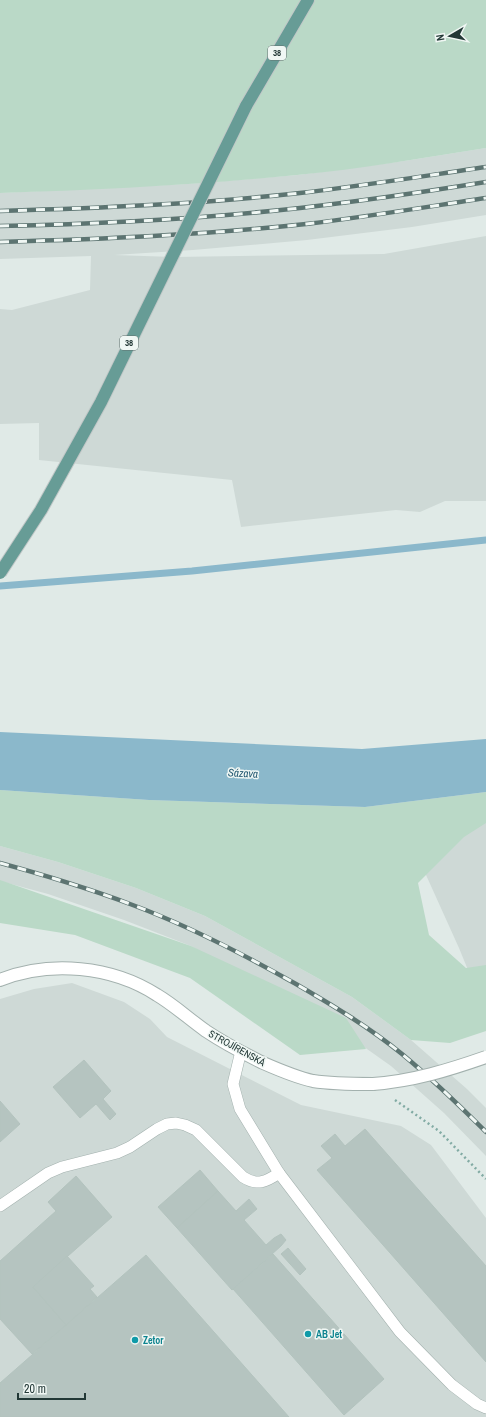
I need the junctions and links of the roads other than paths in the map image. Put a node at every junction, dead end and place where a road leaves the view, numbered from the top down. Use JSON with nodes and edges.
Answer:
{"nodes":[{"id":1,"x":308,"y":0,"type":"edge"},
{"id":2,"x":0,"y":573,"type":"edge"},
{"id":3,"x":0,"y":980,"type":"edge"},
{"id":4,"x":241,"y":1051,"type":"junction"},
{"id":5,"x":486,"y":1057,"type":"edge"},
{"id":6,"x":279,"y":1173,"type":"junction"},
{"id":7,"x":0,"y":1206,"type":"edge"},
{"id":8,"x":486,"y":1408,"type":"edge"}],
"edges":[{"from":1,"to":2,"type":"main road","number":"38","bridge":true},
{"from":3,"to":4,"type":"street","name":"STROJÍRENSKÁ"},
{"from":4,"to":5,"type":"street","name":"STROJÍRENSKÁ","bridge":true},
{"from":4,"to":6,"type":"lane"},
{"from":6,"to":7,"type":"lane"},
{"from":6,"to":8,"type":"lane"}]}
